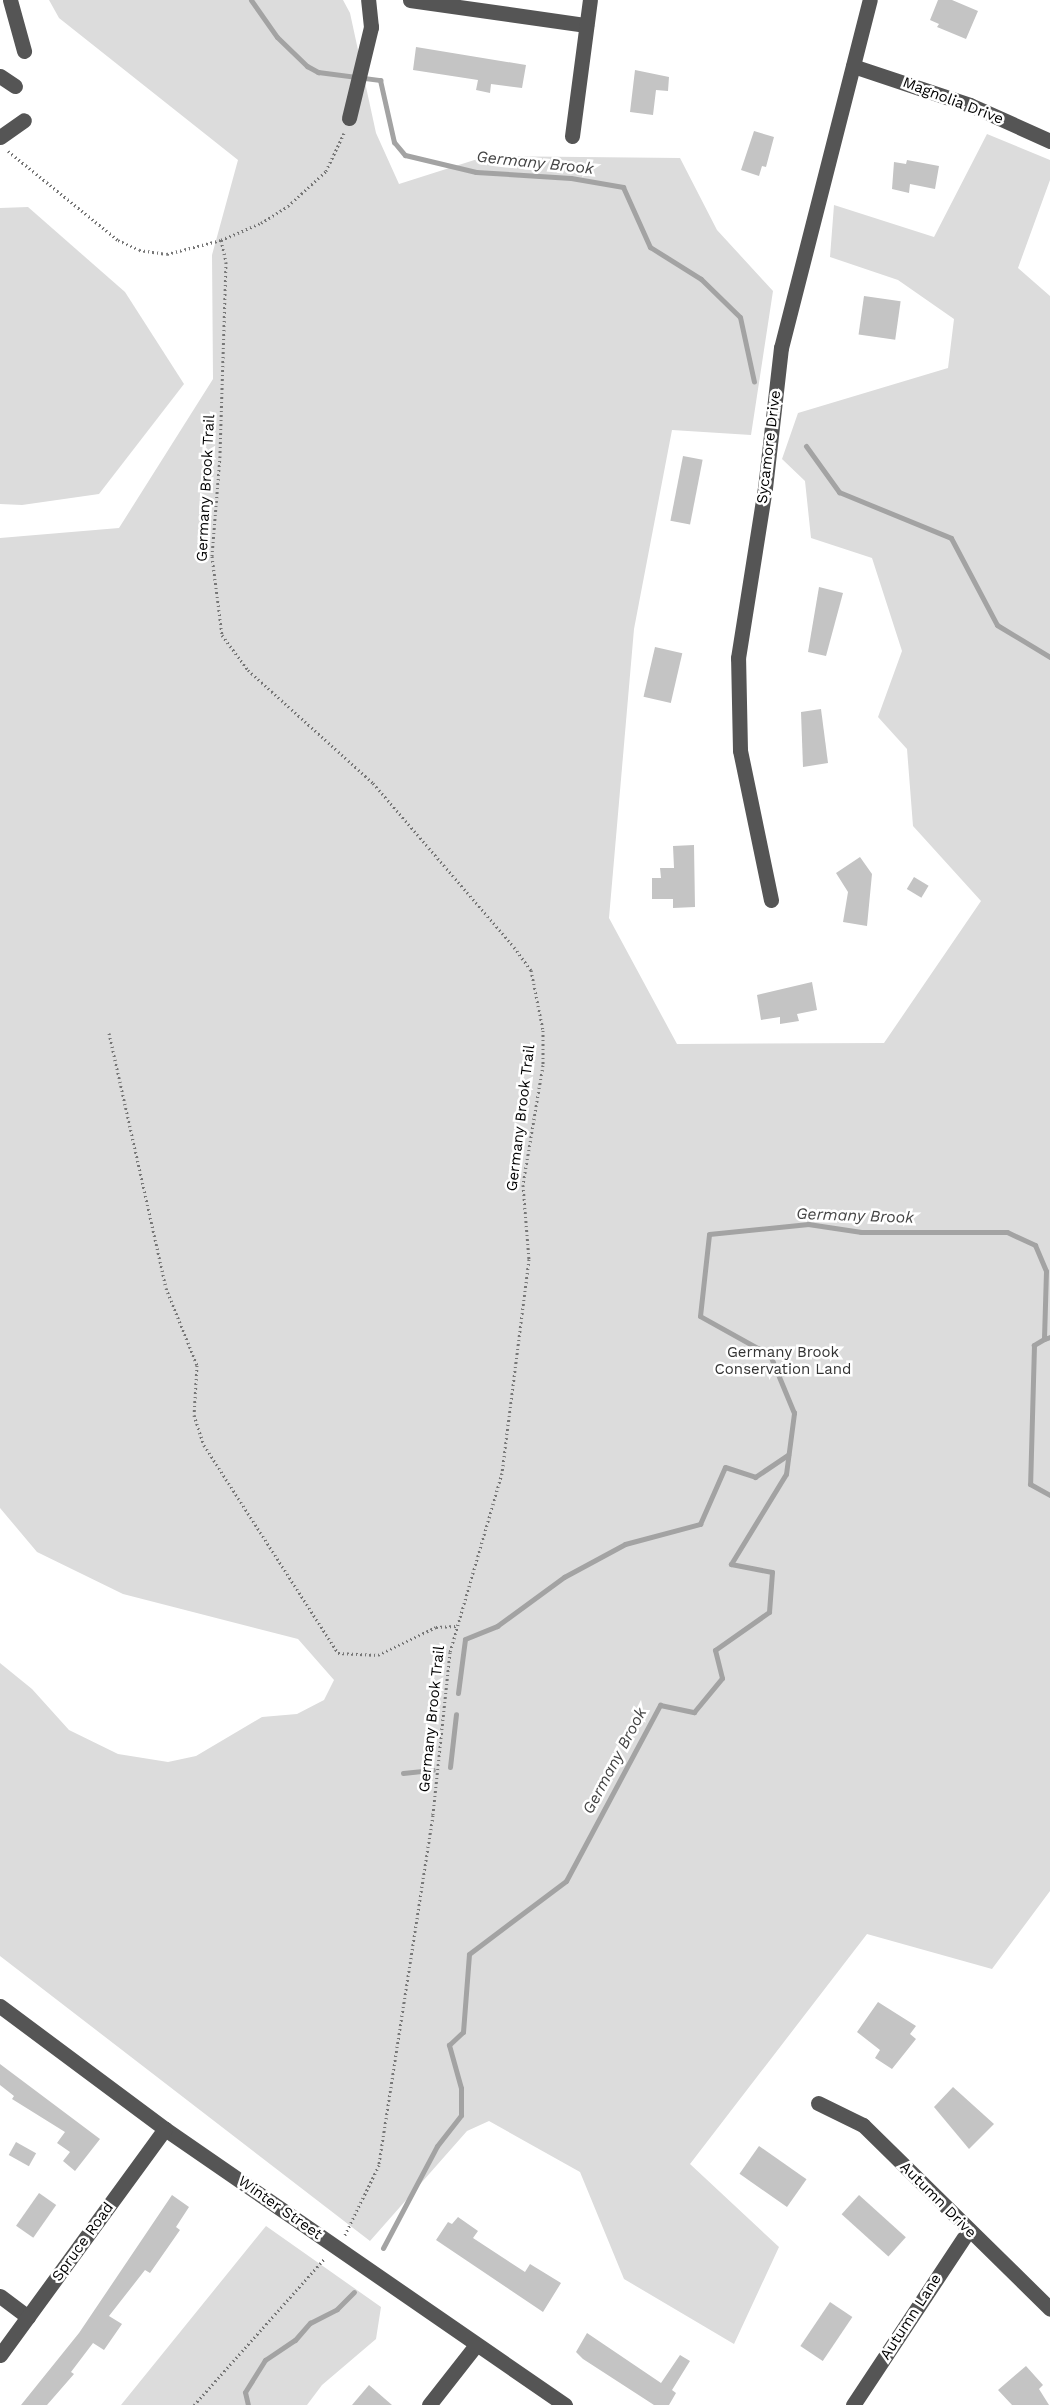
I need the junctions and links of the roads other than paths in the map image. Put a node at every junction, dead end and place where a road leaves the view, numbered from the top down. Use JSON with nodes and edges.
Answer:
{"nodes":[{"id":1,"x":10,"y":0,"type":"edge"},
{"id":2,"x":368,"y":0,"type":"edge"},
{"id":3,"x":410,"y":0,"type":"edge"},
{"id":4,"x":590,"y":0,"type":"edge"},
{"id":5,"x":870,"y":0,"type":"edge"},
{"id":6,"x":586,"y":25,"type":"junction"},
{"id":7,"x":24,"y":51,"type":"dead end"},
{"id":8,"x":854,"y":66,"type":"junction"},
{"id":9,"x":0,"y":76,"type":"edge"},
{"id":10,"x":15,"y":86,"type":"dead end"},
{"id":11,"x":349,"y":118,"type":"road end"},
{"id":12,"x":24,"y":120,"type":"dead end"},
{"id":13,"x":572,"y":136,"type":"dead end"},
{"id":14,"x":0,"y":137,"type":"edge"},
{"id":15,"x":1050,"y":141,"type":"edge"},
{"id":16,"x":771,"y":900,"type":"dead end"},
{"id":17,"x":0,"y":2006,"type":"edge"},
{"id":18,"x":818,"y":2103,"type":"dead end"},
{"id":19,"x":165,"y":2129,"type":"junction"},
{"id":20,"x":969,"y":2230,"type":"junction"},
{"id":21,"x":0,"y":2296,"type":"edge"},
{"id":22,"x":1050,"y":2309,"type":"edge"},
{"id":23,"x":28,"y":2317,"type":"junction"},
{"id":24,"x":476,"y":2345,"type":"junction"},
{"id":25,"x":0,"y":2355,"type":"edge"},
{"id":26,"x":429,"y":2405,"type":"edge"},
{"id":27,"x":565,"y":2405,"type":"edge"},
{"id":28,"x":853,"y":2405,"type":"edge"}],
"edges":[{"from":1,"to":7,"type":"street"},
{"from":2,"to":11,"type":"street"},
{"from":3,"to":6,"type":"street"},
{"from":4,"to":6,"type":"street"},
{"from":5,"to":8,"type":"street","name":"Sycamore Drive"},
{"from":6,"to":13,"type":"street"},
{"from":8,"to":15,"type":"street","name":"Magnolia Drive"},
{"from":8,"to":16,"type":"street","name":"Sycamore Drive"},
{"from":9,"to":10,"type":"street"},
{"from":12,"to":14,"type":"street"},
{"from":17,"to":19,"type":"street","name":"Winter Street"},
{"from":18,"to":20,"type":"street","name":"Autumn Drive"},
{"from":19,"to":23,"type":"street","name":"Spruce Road"},
{"from":19,"to":24,"type":"street","name":"Winter Street"},
{"from":20,"to":22,"type":"street","name":"Autumn Drive"},
{"from":20,"to":28,"type":"street","name":"Autumn Lane"},
{"from":21,"to":23,"type":"street"},
{"from":23,"to":25,"type":"street","name":"Spruce Road"},
{"from":24,"to":26,"type":"street"},
{"from":24,"to":27,"type":"street","name":"Winter Street"}]}
